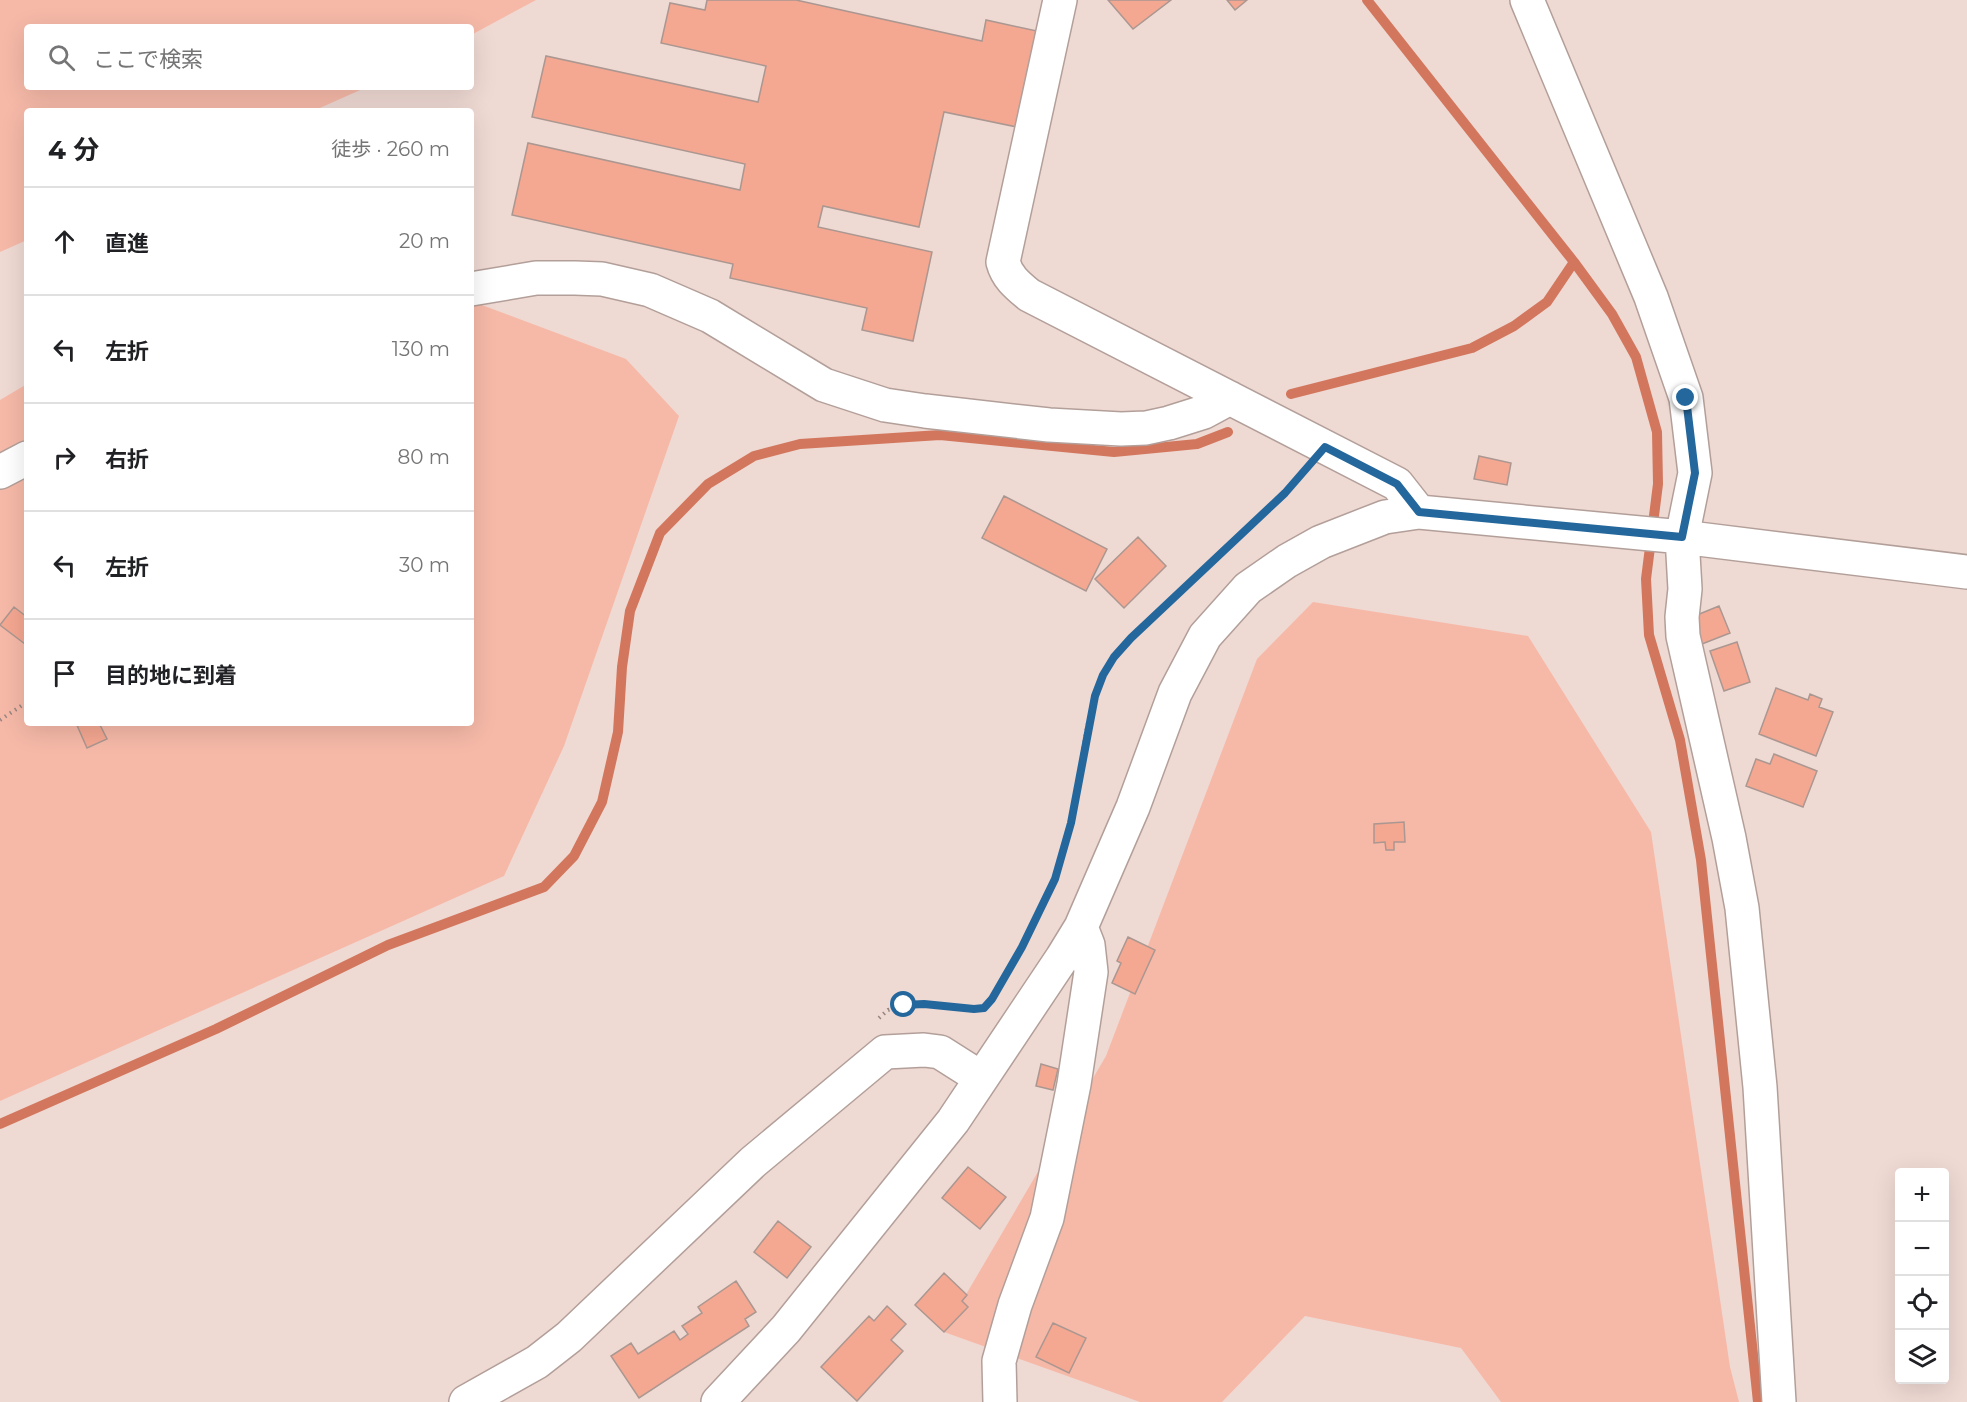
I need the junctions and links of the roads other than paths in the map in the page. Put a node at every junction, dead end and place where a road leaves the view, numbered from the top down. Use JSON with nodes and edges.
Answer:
{"nodes":[{"id":1,"x":1060,"y":0,"type":"edge"},
{"id":2,"x":1527,"y":0,"type":"edge"},
{"id":3,"x":474,"y":288,"type":"edge"},
{"id":4,"x":1230,"y":398,"type":"junction"},
{"id":5,"x":24,"y":460,"type":"edge"},
{"id":6,"x":0,"y":472,"type":"edge"},
{"id":7,"x":1419,"y":512,"type":"junction"},
{"id":8,"x":1661,"y":535,"type":"junction"},
{"id":9,"x":1967,"y":572,"type":"edge"},
{"id":10,"x":1081,"y":927,"type":"junction"},
{"id":11,"x":981,"y":1078,"type":"junction"},
{"id":12,"x":466,"y":1402,"type":"edge"},
{"id":13,"x":718,"y":1402,"type":"edge"},
{"id":14,"x":1000,"y":1402,"type":"edge"},
{"id":15,"x":1779,"y":1402,"type":"edge"}],
"edges":[{"from":1,"to":4,"type":"street"},
{"from":2,"to":8,"type":"street"},
{"from":3,"to":4,"type":"street"},
{"from":4,"to":7,"type":"street"},
{"from":5,"to":6,"type":"street"},
{"from":7,"to":8,"type":"street"},
{"from":7,"to":10,"type":"street"},
{"from":8,"to":9,"type":"street"},
{"from":8,"to":15,"type":"street"},
{"from":10,"to":11,"type":"street"},
{"from":10,"to":14,"type":"street"},
{"from":11,"to":12,"type":"street"},
{"from":11,"to":13,"type":"street"}]}
